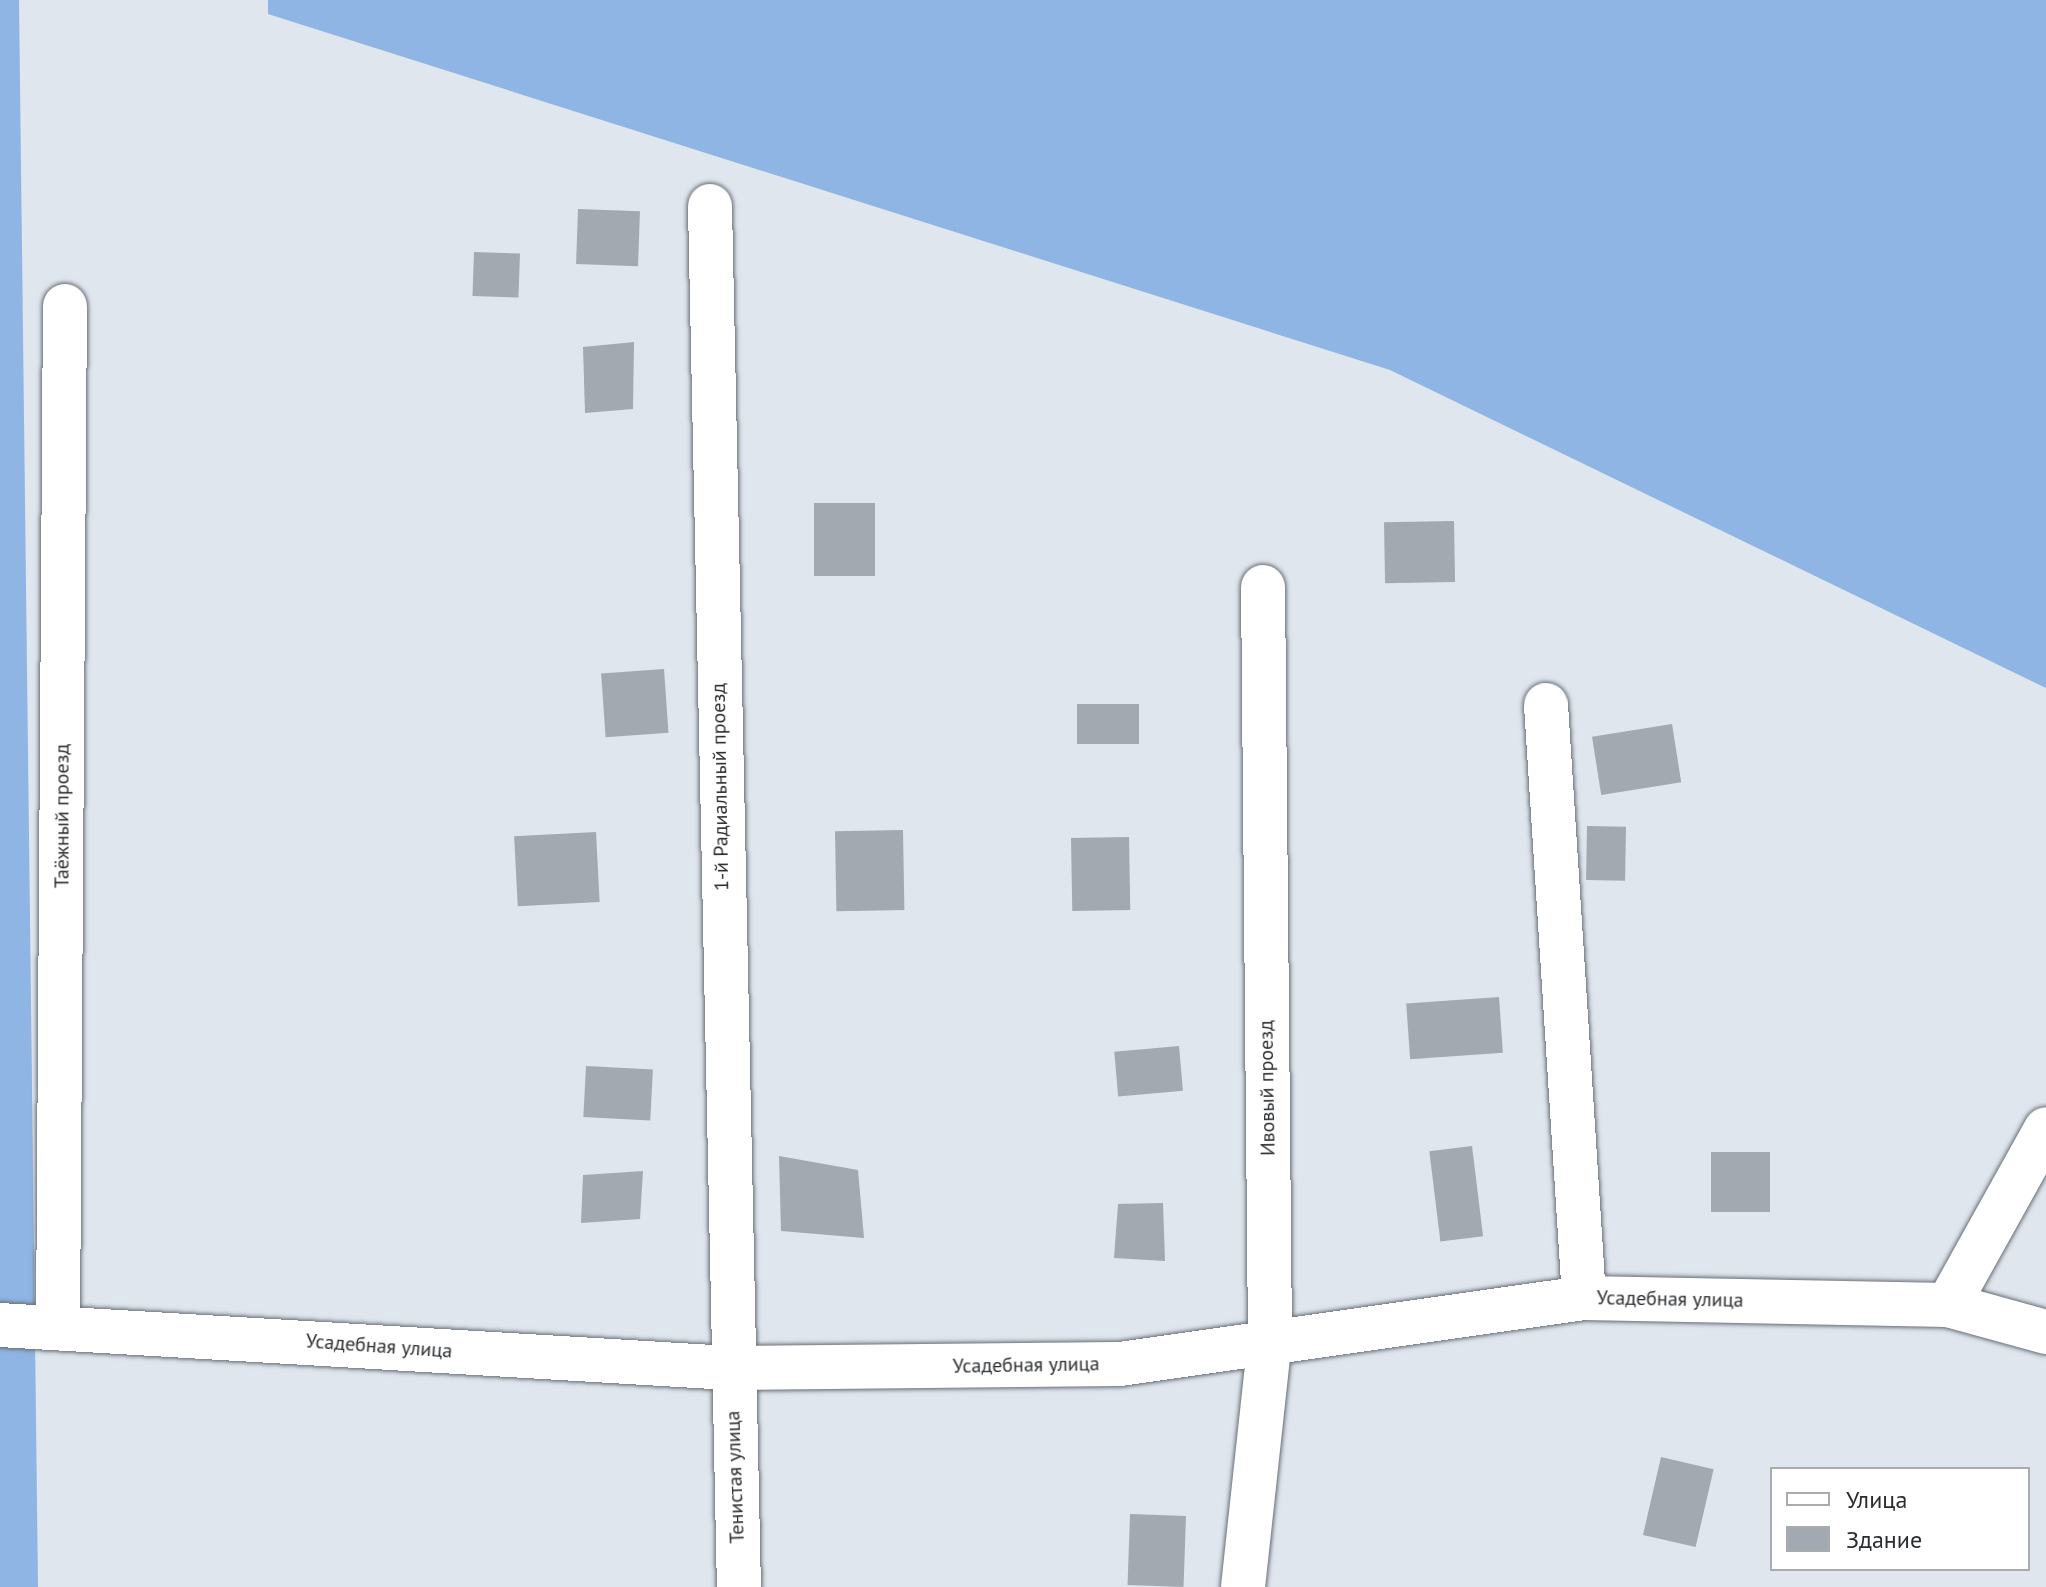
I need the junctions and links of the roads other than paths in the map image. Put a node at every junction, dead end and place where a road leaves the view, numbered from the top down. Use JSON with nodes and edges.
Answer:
{"nodes":[{"id":1,"x":710,"y":206,"type":"dead end"},
{"id":2,"x":65,"y":306,"type":"dead end"},
{"id":3,"x":1263,"y":587,"type":"dead end"},
{"id":4,"x":1546,"y":705,"type":"dead end"},
{"id":5,"x":2046,"y":1129,"type":"edge"},
{"id":6,"x":1584,"y":1298,"type":"junction"},
{"id":7,"x":1948,"y":1305,"type":"junction"},
{"id":8,"x":0,"y":1325,"type":"edge"},
{"id":9,"x":58,"y":1325,"type":"junction"},
{"id":10,"x":2046,"y":1332,"type":"edge"},
{"id":11,"x":1270,"y":1340,"type":"junction"},
{"id":12,"x":730,"y":1368,"type":"junction"},
{"id":13,"x":739,"y":1587,"type":"edge"},
{"id":14,"x":1243,"y":1587,"type":"edge"}],
"edges":[{"from":1,"to":12,"type":"street","name":"1-й Радиальный проезд"},
{"from":2,"to":9,"type":"street","name":"Таёжный проезд"},
{"from":3,"to":11,"type":"street","name":"Ивовый проезд"},
{"from":4,"to":6,"type":"street"},
{"from":5,"to":7,"type":"street"},
{"from":6,"to":7,"type":"street","name":"Усадебная улица"},
{"from":6,"to":11,"type":"street","name":"Усадебная улица"},
{"from":7,"to":10,"type":"street","name":"Усадебная улица"},
{"from":8,"to":9,"type":"street","name":"Усадебная улица"},
{"from":9,"to":12,"type":"street","name":"Усадебная улица"},
{"from":11,"to":12,"type":"street","name":"Усадебная улица"},
{"from":11,"to":14,"type":"street","name":"Ивовый проезд"},
{"from":12,"to":13,"type":"street","name":"Тенистая улица"}]}
